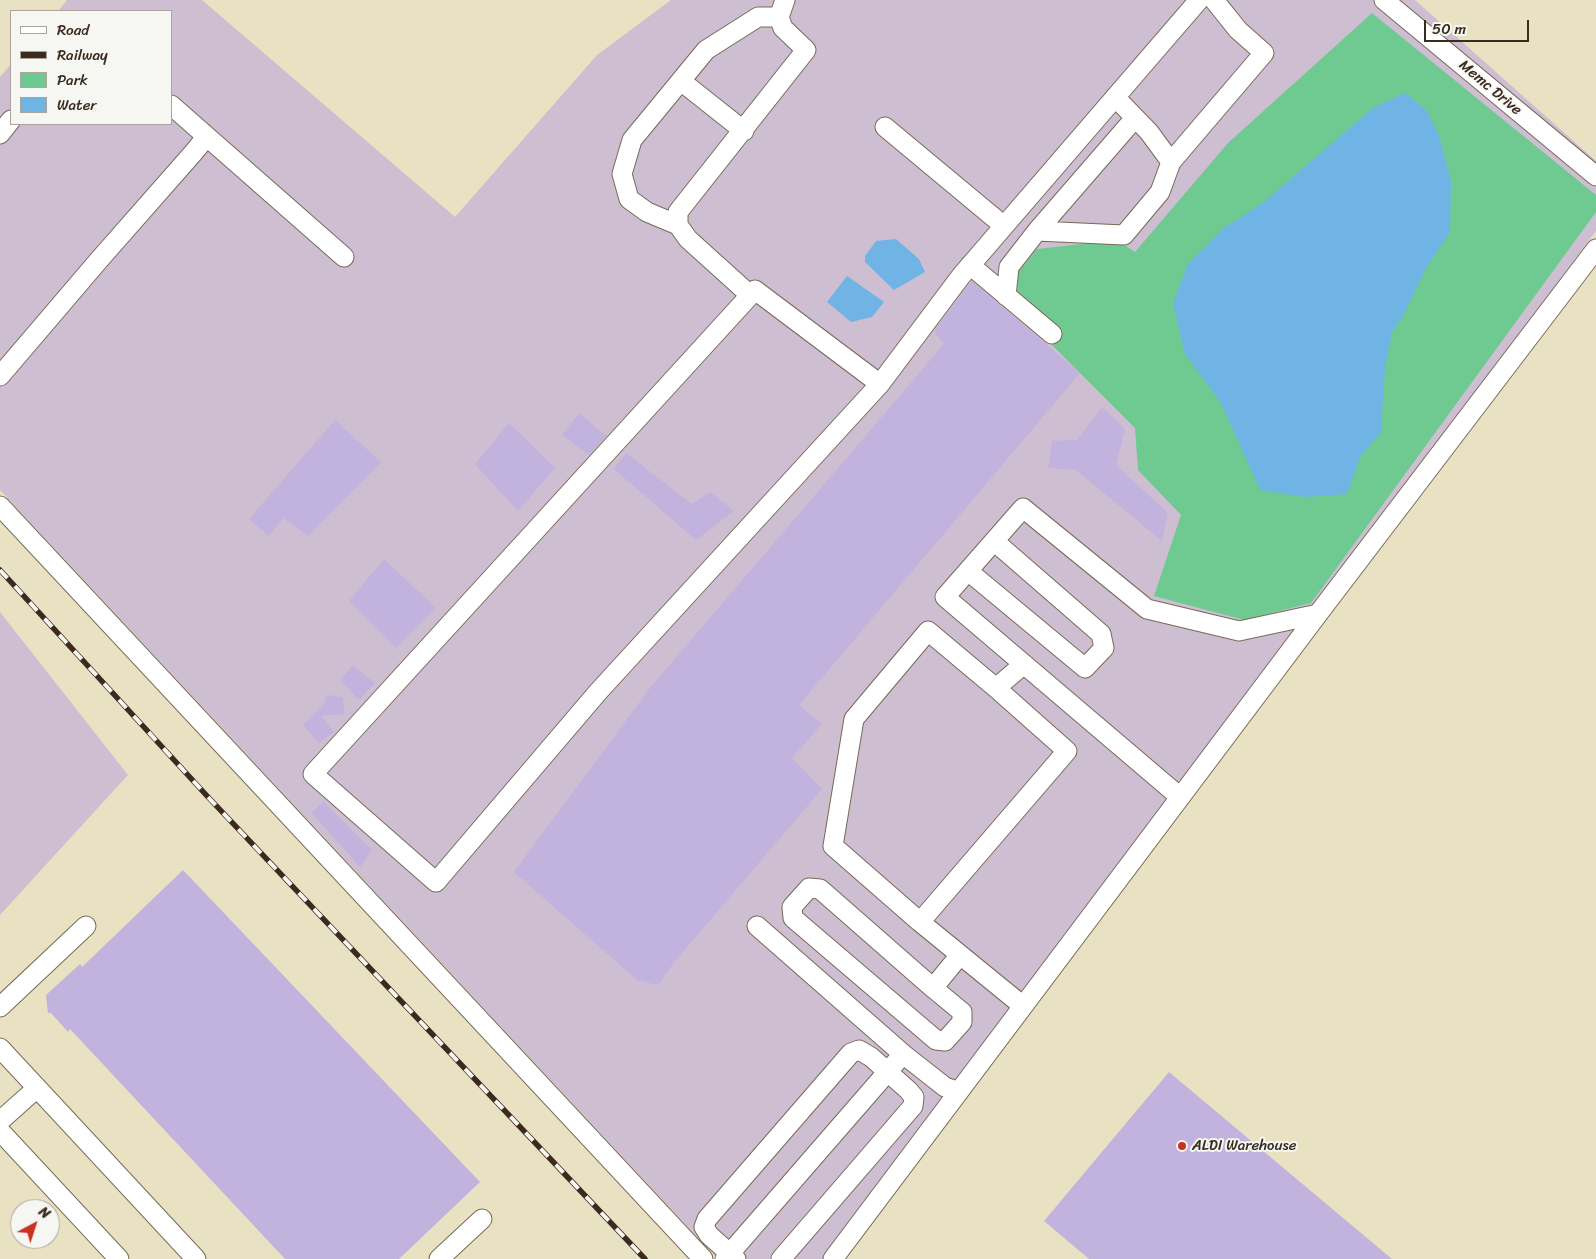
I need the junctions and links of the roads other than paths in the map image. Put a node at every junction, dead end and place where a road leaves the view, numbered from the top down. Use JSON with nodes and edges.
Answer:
{"nodes":[{"id":1,"x":1199,"y":0,"type":"edge"},
{"id":2,"x":1214,"y":0,"type":"edge"},
{"id":3,"x":1384,"y":0,"type":"edge"},
{"id":4,"x":782,"y":9,"type":"edge"},
{"id":5,"x":681,"y":81,"type":"junction"},
{"id":6,"x":1115,"y":97,"type":"junction"},
{"id":7,"x":172,"y":106,"type":"edge"},
{"id":8,"x":1135,"y":118,"type":"junction"},
{"id":9,"x":10,"y":121,"type":"edge"},
{"id":10,"x":885,"y":127,"type":"dead end"},
{"id":11,"x":744,"y":131,"type":"junction"},
{"id":12,"x":202,"y":132,"type":"junction"},
{"id":13,"x":0,"y":134,"type":"edge"},
{"id":14,"x":1171,"y":162,"type":"junction"},
{"id":15,"x":1596,"y":176,"type":"edge"},
{"id":16,"x":678,"y":226,"type":"junction"},
{"id":17,"x":1004,"y":226,"type":"junction"},
{"id":18,"x":1037,"y":231,"type":"junction"},
{"id":19,"x":1596,"y":249,"type":"edge"},
{"id":20,"x":344,"y":257,"type":"dead end"},
{"id":21,"x":970,"y":265,"type":"junction"},
{"id":22,"x":750,"y":295,"type":"junction"},
{"id":23,"x":1006,"y":296,"type":"junction"},
{"id":24,"x":1052,"y":334,"type":"dead end"},
{"id":25,"x":0,"y":376,"type":"edge"},
{"id":26,"x":880,"y":384,"type":"junction"},
{"id":27,"x":0,"y":506,"type":"edge"},
{"id":28,"x":994,"y":542,"type":"junction"},
{"id":29,"x":968,"y":571,"type":"junction"},
{"id":30,"x":1318,"y":614,"type":"junction"},
{"id":31,"x":1024,"y":664,"type":"junction"},
{"id":32,"x":996,"y":688,"type":"junction"},
{"id":33,"x":1180,"y":796,"type":"junction"},
{"id":34,"x":920,"y":922,"type":"junction"},
{"id":35,"x":86,"y":926,"type":"dead end"},
{"id":36,"x":757,"y":926,"type":"dead end"},
{"id":37,"x":960,"y":955,"type":"junction"},
{"id":38,"x":933,"y":988,"type":"junction"},
{"id":39,"x":1023,"y":1006,"type":"junction"},
{"id":40,"x":0,"y":1007,"type":"edge"},
{"id":41,"x":918,"y":1025,"type":"junction"},
{"id":42,"x":0,"y":1048,"type":"edge"},
{"id":43,"x":896,"y":1048,"type":"junction"},
{"id":44,"x":872,"y":1057,"type":"junction"},
{"id":45,"x":888,"y":1072,"type":"junction"},
{"id":46,"x":37,"y":1088,"type":"junction"},
{"id":47,"x":959,"y":1092,"type":"junction"},
{"id":48,"x":0,"y":1121,"type":"edge"},
{"id":49,"x":0,"y":1131,"type":"edge"},
{"id":50,"x":482,"y":1219,"type":"dead end"},
{"id":51,"x":730,"y":1257,"type":"edge"},
{"id":52,"x":119,"y":1259,"type":"edge"},
{"id":53,"x":196,"y":1259,"type":"edge"},
{"id":54,"x":439,"y":1259,"type":"edge"},
{"id":55,"x":703,"y":1259,"type":"edge"},
{"id":56,"x":781,"y":1259,"type":"edge"},
{"id":57,"x":833,"y":1259,"type":"edge"}],
"edges":[{"from":1,"to":6,"type":"street"},
{"from":2,"to":14,"type":"street"},
{"from":3,"to":15,"type":"street","name":"Memc Drive"},
{"from":4,"to":5,"type":"street"},
{"from":4,"to":11,"type":"street"},
{"from":5,"to":11,"type":"street"},
{"from":5,"to":16,"type":"street"},
{"from":6,"to":8,"type":"street"},
{"from":6,"to":17,"type":"street"},
{"from":7,"to":12,"type":"street"},
{"from":8,"to":14,"type":"street"},
{"from":8,"to":18,"type":"street"},
{"from":9,"to":13,"type":"street"},
{"from":10,"to":17,"type":"street"},
{"from":11,"to":16,"type":"street"},
{"from":12,"to":20,"type":"street"},
{"from":12,"to":25,"type":"street"},
{"from":14,"to":18,"type":"street"},
{"from":16,"to":22,"type":"street"},
{"from":17,"to":21,"type":"street"},
{"from":18,"to":23,"type":"street"},
{"from":19,"to":30,"type":"street"},
{"from":21,"to":23,"type":"street"},
{"from":21,"to":26,"type":"street"},
{"from":22,"to":26,"type":"street"},
{"from":22,"to":26,"type":"street"},
{"from":23,"to":24,"type":"street"},
{"from":27,"to":55,"type":"street"},
{"from":28,"to":29,"type":"street"},
{"from":28,"to":29,"type":"street"},
{"from":28,"to":30,"type":"street"},
{"from":29,"to":31,"type":"street"},
{"from":30,"to":33,"type":"street"},
{"from":31,"to":32,"type":"street"},
{"from":31,"to":33,"type":"street"},
{"from":32,"to":34,"type":"street"},
{"from":32,"to":34,"type":"street"},
{"from":33,"to":39,"type":"street"},
{"from":34,"to":37,"type":"street"},
{"from":35,"to":40,"type":"street"},
{"from":36,"to":43,"type":"street"},
{"from":37,"to":38,"type":"street"},
{"from":37,"to":39,"type":"street"},
{"from":38,"to":41,"type":"street"},
{"from":38,"to":41,"type":"street"},
{"from":39,"to":47,"type":"street"},
{"from":41,"to":43,"type":"street"},
{"from":42,"to":46,"type":"street"},
{"from":43,"to":44,"type":"street"},
{"from":43,"to":45,"type":"street"},
{"from":43,"to":47,"type":"street"},
{"from":44,"to":45,"type":"street"},
{"from":44,"to":51,"type":"street"},
{"from":45,"to":51,"type":"street"},
{"from":45,"to":56,"type":"street"},
{"from":46,"to":48,"type":"street"},
{"from":46,"to":53,"type":"street"},
{"from":47,"to":57,"type":"street"},
{"from":49,"to":52,"type":"street"},
{"from":50,"to":54,"type":"street"}]}
